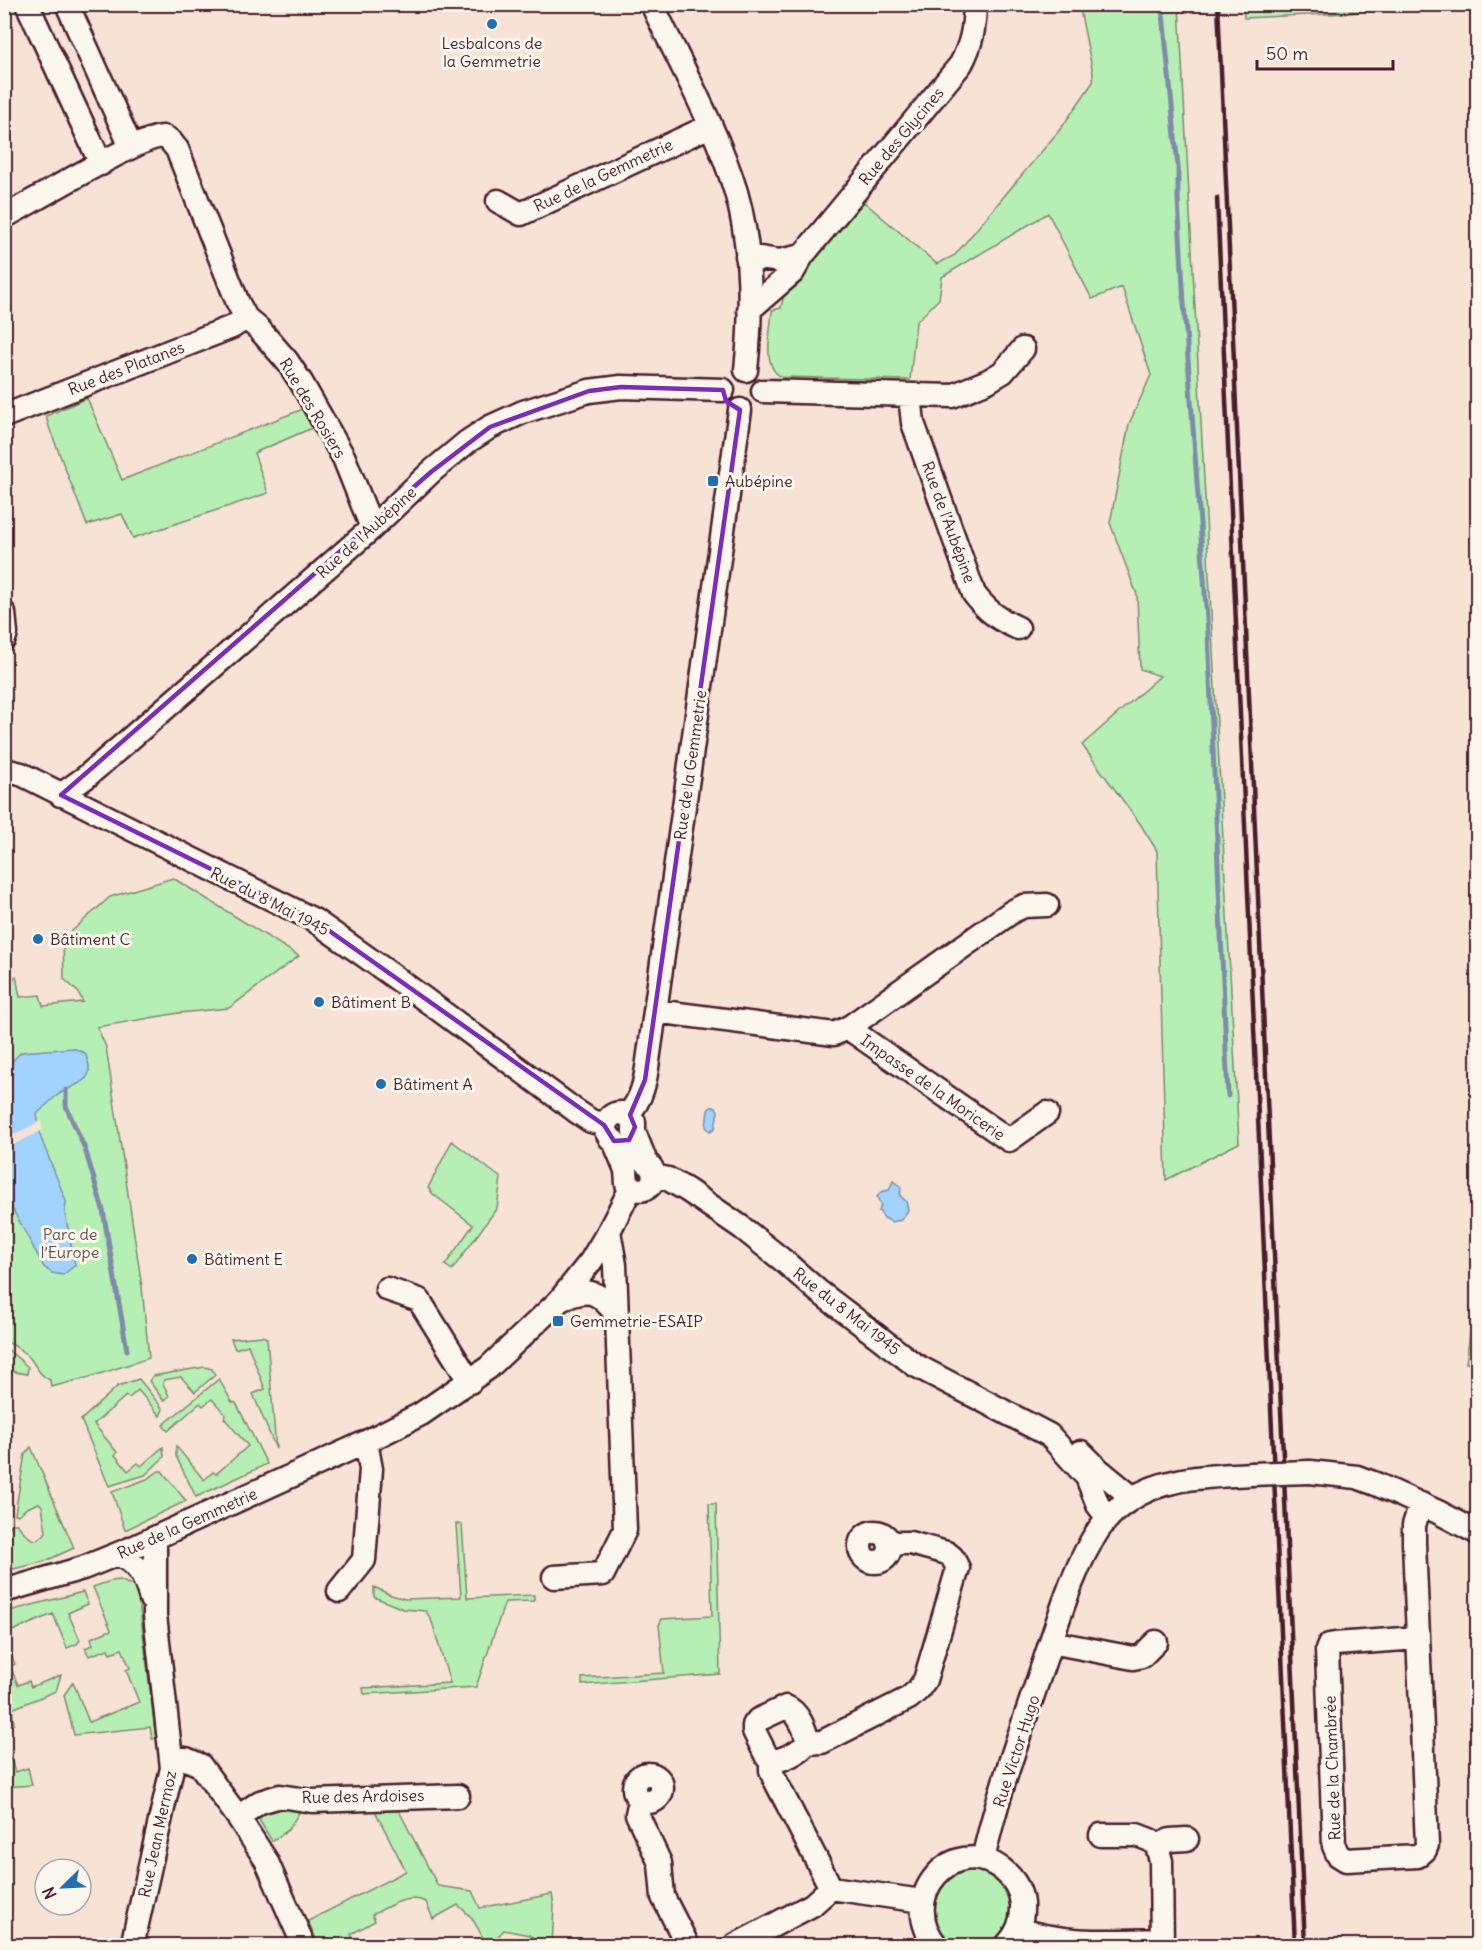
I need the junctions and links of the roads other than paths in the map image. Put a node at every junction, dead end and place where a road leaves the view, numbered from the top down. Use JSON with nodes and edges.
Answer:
{"nodes":[{"id":1,"x":27,"y":4,"type":"edge"},
{"id":2,"x":67,"y":4,"type":"edge"},
{"id":3,"x":652,"y":4,"type":"edge"},
{"id":4,"x":975,"y":6,"type":"edge"},
{"id":5,"x":710,"y":126,"type":"junction"},
{"id":6,"x":131,"y":147,"type":"junction"},
{"id":7,"x":101,"y":164,"type":"junction"},
{"id":8,"x":498,"y":201,"type":"dead end"},
{"id":9,"x":4,"y":217,"type":"edge"},
{"id":10,"x":747,"y":256,"type":"junction"},
{"id":11,"x":802,"y":256,"type":"junction"},
{"id":12,"x":749,"y":309,"type":"junction"},
{"id":13,"x":246,"y":318,"type":"junction"},
{"id":14,"x":1023,"y":349,"type":"dead end"},
{"id":15,"x":746,"y":370,"type":"junction"},
{"id":16,"x":723,"y":390,"type":"junction"},
{"id":17,"x":764,"y":391,"type":"junction"},
{"id":18,"x":910,"y":395,"type":"junction"},
{"id":19,"x":740,"y":410,"type":"junction"},
{"id":20,"x":4,"y":416,"type":"edge"},
{"id":21,"x":372,"y":528,"type":"junction"},
{"id":22,"x":4,"y":613,"type":"edge"},
{"id":23,"x":1018,"y":628,"type":"dead end"},
{"id":24,"x":4,"y":639,"type":"edge"},
{"id":25,"x":4,"y":770,"type":"edge"},
{"id":26,"x":61,"y":795,"type":"junction"},
{"id":27,"x":1047,"y":905,"type":"dead end"},
{"id":28,"x":656,"y":1011,"type":"junction"},
{"id":29,"x":848,"y":1028,"type":"junction"},
{"id":30,"x":1047,"y":1113,"type":"dead end"},
{"id":31,"x":631,"y":1123,"type":"junction"},
{"id":32,"x":610,"y":1133,"type":"junction"},
{"id":33,"x":639,"y":1174,"type":"junction"},
{"id":34,"x":609,"y":1231,"type":"junction"},
{"id":35,"x":387,"y":1289,"type":"dead end"},
{"id":36,"x":559,"y":1301,"type":"junction"},
{"id":37,"x":616,"y":1314,"type":"junction"},
{"id":38,"x":470,"y":1382,"type":"junction"},
{"id":39,"x":1049,"y":1435,"type":"junction"},
{"id":40,"x":366,"y":1442,"type":"junction"},
{"id":41,"x":1133,"y":1498,"type":"junction"},
{"id":42,"x":1421,"y":1504,"type":"junction"},
{"id":43,"x":1108,"y":1518,"type":"junction"},
{"id":44,"x":1478,"y":1533,"type":"edge"},
{"id":45,"x":155,"y":1538,"type":"junction"},
{"id":46,"x":889,"y":1543,"type":"dead end"},
{"id":47,"x":115,"y":1555,"type":"junction"},
{"id":48,"x":554,"y":1577,"type":"dead end"},
{"id":49,"x":339,"y":1591,"type":"dead end"},
{"id":50,"x":4,"y":1592,"type":"edge"},
{"id":51,"x":155,"y":1615,"type":"junction"},
{"id":52,"x":1418,"y":1638,"type":"junction"},
{"id":53,"x":1051,"y":1642,"type":"junction"},
{"id":54,"x":1155,"y":1642,"type":"dead end"},
{"id":55,"x":807,"y":1743,"type":"junction"},
{"id":56,"x":172,"y":1757,"type":"junction"},
{"id":57,"x":771,"y":1761,"type":"junction"},
{"id":58,"x":458,"y":1796,"type":"dead end"},
{"id":59,"x":640,"y":1800,"type":"dead end"},
{"id":60,"x":238,"y":1817,"type":"junction"},
{"id":61,"x":1101,"y":1835,"type":"dead end"},
{"id":62,"x":1187,"y":1839,"type":"dead end"},
{"id":63,"x":1156,"y":1846,"type":"junction"},
{"id":64,"x":983,"y":1860,"type":"junction"},
{"id":65,"x":831,"y":1888,"type":"junction"},
{"id":66,"x":922,"y":1901,"type":"junction"},
{"id":67,"x":1012,"y":1937,"type":"edge"},
{"id":68,"x":1161,"y":1943,"type":"edge"},
{"id":69,"x":132,"y":1946,"type":"edge"},
{"id":70,"x":304,"y":1946,"type":"edge"},
{"id":71,"x":688,"y":1946,"type":"edge"},
{"id":72,"x":734,"y":1946,"type":"edge"},
{"id":73,"x":937,"y":1946,"type":"edge"}],
"edges":[{"from":1,"to":7,"type":"street"},
{"from":2,"to":6,"type":"street"},
{"from":3,"to":5,"type":"street"},
{"from":4,"to":11,"type":"street","name":"Rue des Glycines"},
{"from":5,"to":8,"type":"street","name":"Rue de la Gemmetrie"},
{"from":5,"to":10,"type":"street"},
{"from":6,"to":7,"type":"street"},
{"from":6,"to":13,"type":"street","name":"Rue des Rosiers"},
{"from":7,"to":9,"type":"street"},
{"from":10,"to":11,"type":"street"},
{"from":10,"to":12,"type":"street"},
{"from":11,"to":12,"type":"street","name":"Rue des Glycines"},
{"from":12,"to":15,"type":"street"},
{"from":13,"to":20,"type":"street","name":"Rue des Platanes"},
{"from":13,"to":21,"type":"street","name":"Rue des Rosiers"},
{"from":14,"to":18,"type":"street"},
{"from":15,"to":16,"type":"street"},
{"from":15,"to":17,"type":"street"},
{"from":16,"to":19,"type":"street"},
{"from":16,"to":21,"type":"street","name":"Rue de l’Aubépine"},
{"from":17,"to":18,"type":"street"},
{"from":17,"to":19,"type":"street"},
{"from":18,"to":23,"type":"street","name":"Rue de l’Aubépine"},
{"from":19,"to":28,"type":"street","name":"Rue de la Gemmetrie"},
{"from":21,"to":26,"type":"street","name":"Rue de l’Aubépine"},
{"from":22,"to":24,"type":"street"},
{"from":25,"to":26,"type":"street","name":"Rue du 8 Mai 1945"},
{"from":26,"to":32,"type":"street","name":"Rue du 8 Mai 1945"},
{"from":27,"to":29,"type":"street","name":"Impasse de la Moricerie"},
{"from":28,"to":29,"type":"street","name":"Impasse de la Moricerie"},
{"from":28,"to":31,"type":"street","name":"Rue de la Gemmetrie"},
{"from":29,"to":30,"type":"street","name":"Impasse de la Moricerie"},
{"from":31,"to":32,"type":"street"},
{"from":31,"to":33,"type":"street"},
{"from":32,"to":33,"type":"street"},
{"from":33,"to":34,"type":"street","name":"Rue de la Gemmetrie"},
{"from":33,"to":39,"type":"street","name":"Rue du 8 Mai 1945"},
{"from":34,"to":36,"type":"street","name":"Rue de la Gemmetrie"},
{"from":34,"to":37,"type":"street"},
{"from":35,"to":38,"type":"street"},
{"from":36,"to":37,"type":"street","name":"Rue de la Gemmetrie"},
{"from":36,"to":38,"type":"street","name":"Rue de la Gemmetrie"},
{"from":37,"to":48,"type":"street"},
{"from":38,"to":40,"type":"street","name":"Rue de la Gemmetrie"},
{"from":39,"to":41,"type":"street","name":"Rue du 8 Mai 1945"},
{"from":39,"to":43,"type":"street","name":"Rue du 8 Mai 1945"},
{"from":40,"to":45,"type":"street","name":"Rue de la Gemmetrie"},
{"from":40,"to":49,"type":"street"},
{"from":41,"to":42,"type":"street","bridge":true},
{"from":41,"to":43,"type":"street"},
{"from":42,"to":44,"type":"street"},
{"from":42,"to":52,"type":"street","name":"Rue de la Chambrée"},
{"from":43,"to":53,"type":"street","name":"Rue Victor Hugo"},
{"from":45,"to":47,"type":"street","name":"Rue de la Gemmetrie"},
{"from":45,"to":51,"type":"street","name":"Rue Jean Mermoz"},
{"from":46,"to":55,"type":"street"},
{"from":47,"to":50,"type":"street","name":"Rue de la Gemmetrie"},
{"from":47,"to":51,"type":"street","name":"Rue Jean Mermoz"},
{"from":51,"to":56,"type":"street","name":"Rue Jean Mermoz"},
{"from":52,"to":52,"type":"street","name":"Rue de la Chambrée"},
{"from":53,"to":54,"type":"street"},
{"from":53,"to":64,"type":"street","name":"Rue Victor Hugo"},
{"from":55,"to":57,"type":"street"},
{"from":55,"to":57,"type":"street"},
{"from":56,"to":60,"type":"street"},
{"from":56,"to":69,"type":"street","name":"Rue Jean Mermoz"},
{"from":57,"to":65,"type":"street"},
{"from":58,"to":60,"type":"street","name":"Rue des Ardoises"},
{"from":59,"to":71,"type":"street"},
{"from":60,"to":70,"type":"street"},
{"from":61,"to":63,"type":"street"},
{"from":62,"to":63,"type":"street"},
{"from":63,"to":68,"type":"street"},
{"from":64,"to":66,"type":"street"},
{"from":64,"to":67,"type":"street"},
{"from":65,"to":66,"type":"street"},
{"from":65,"to":72,"type":"street"},
{"from":66,"to":73,"type":"street"},
{"from":67,"to":68,"type":"street"}]}
